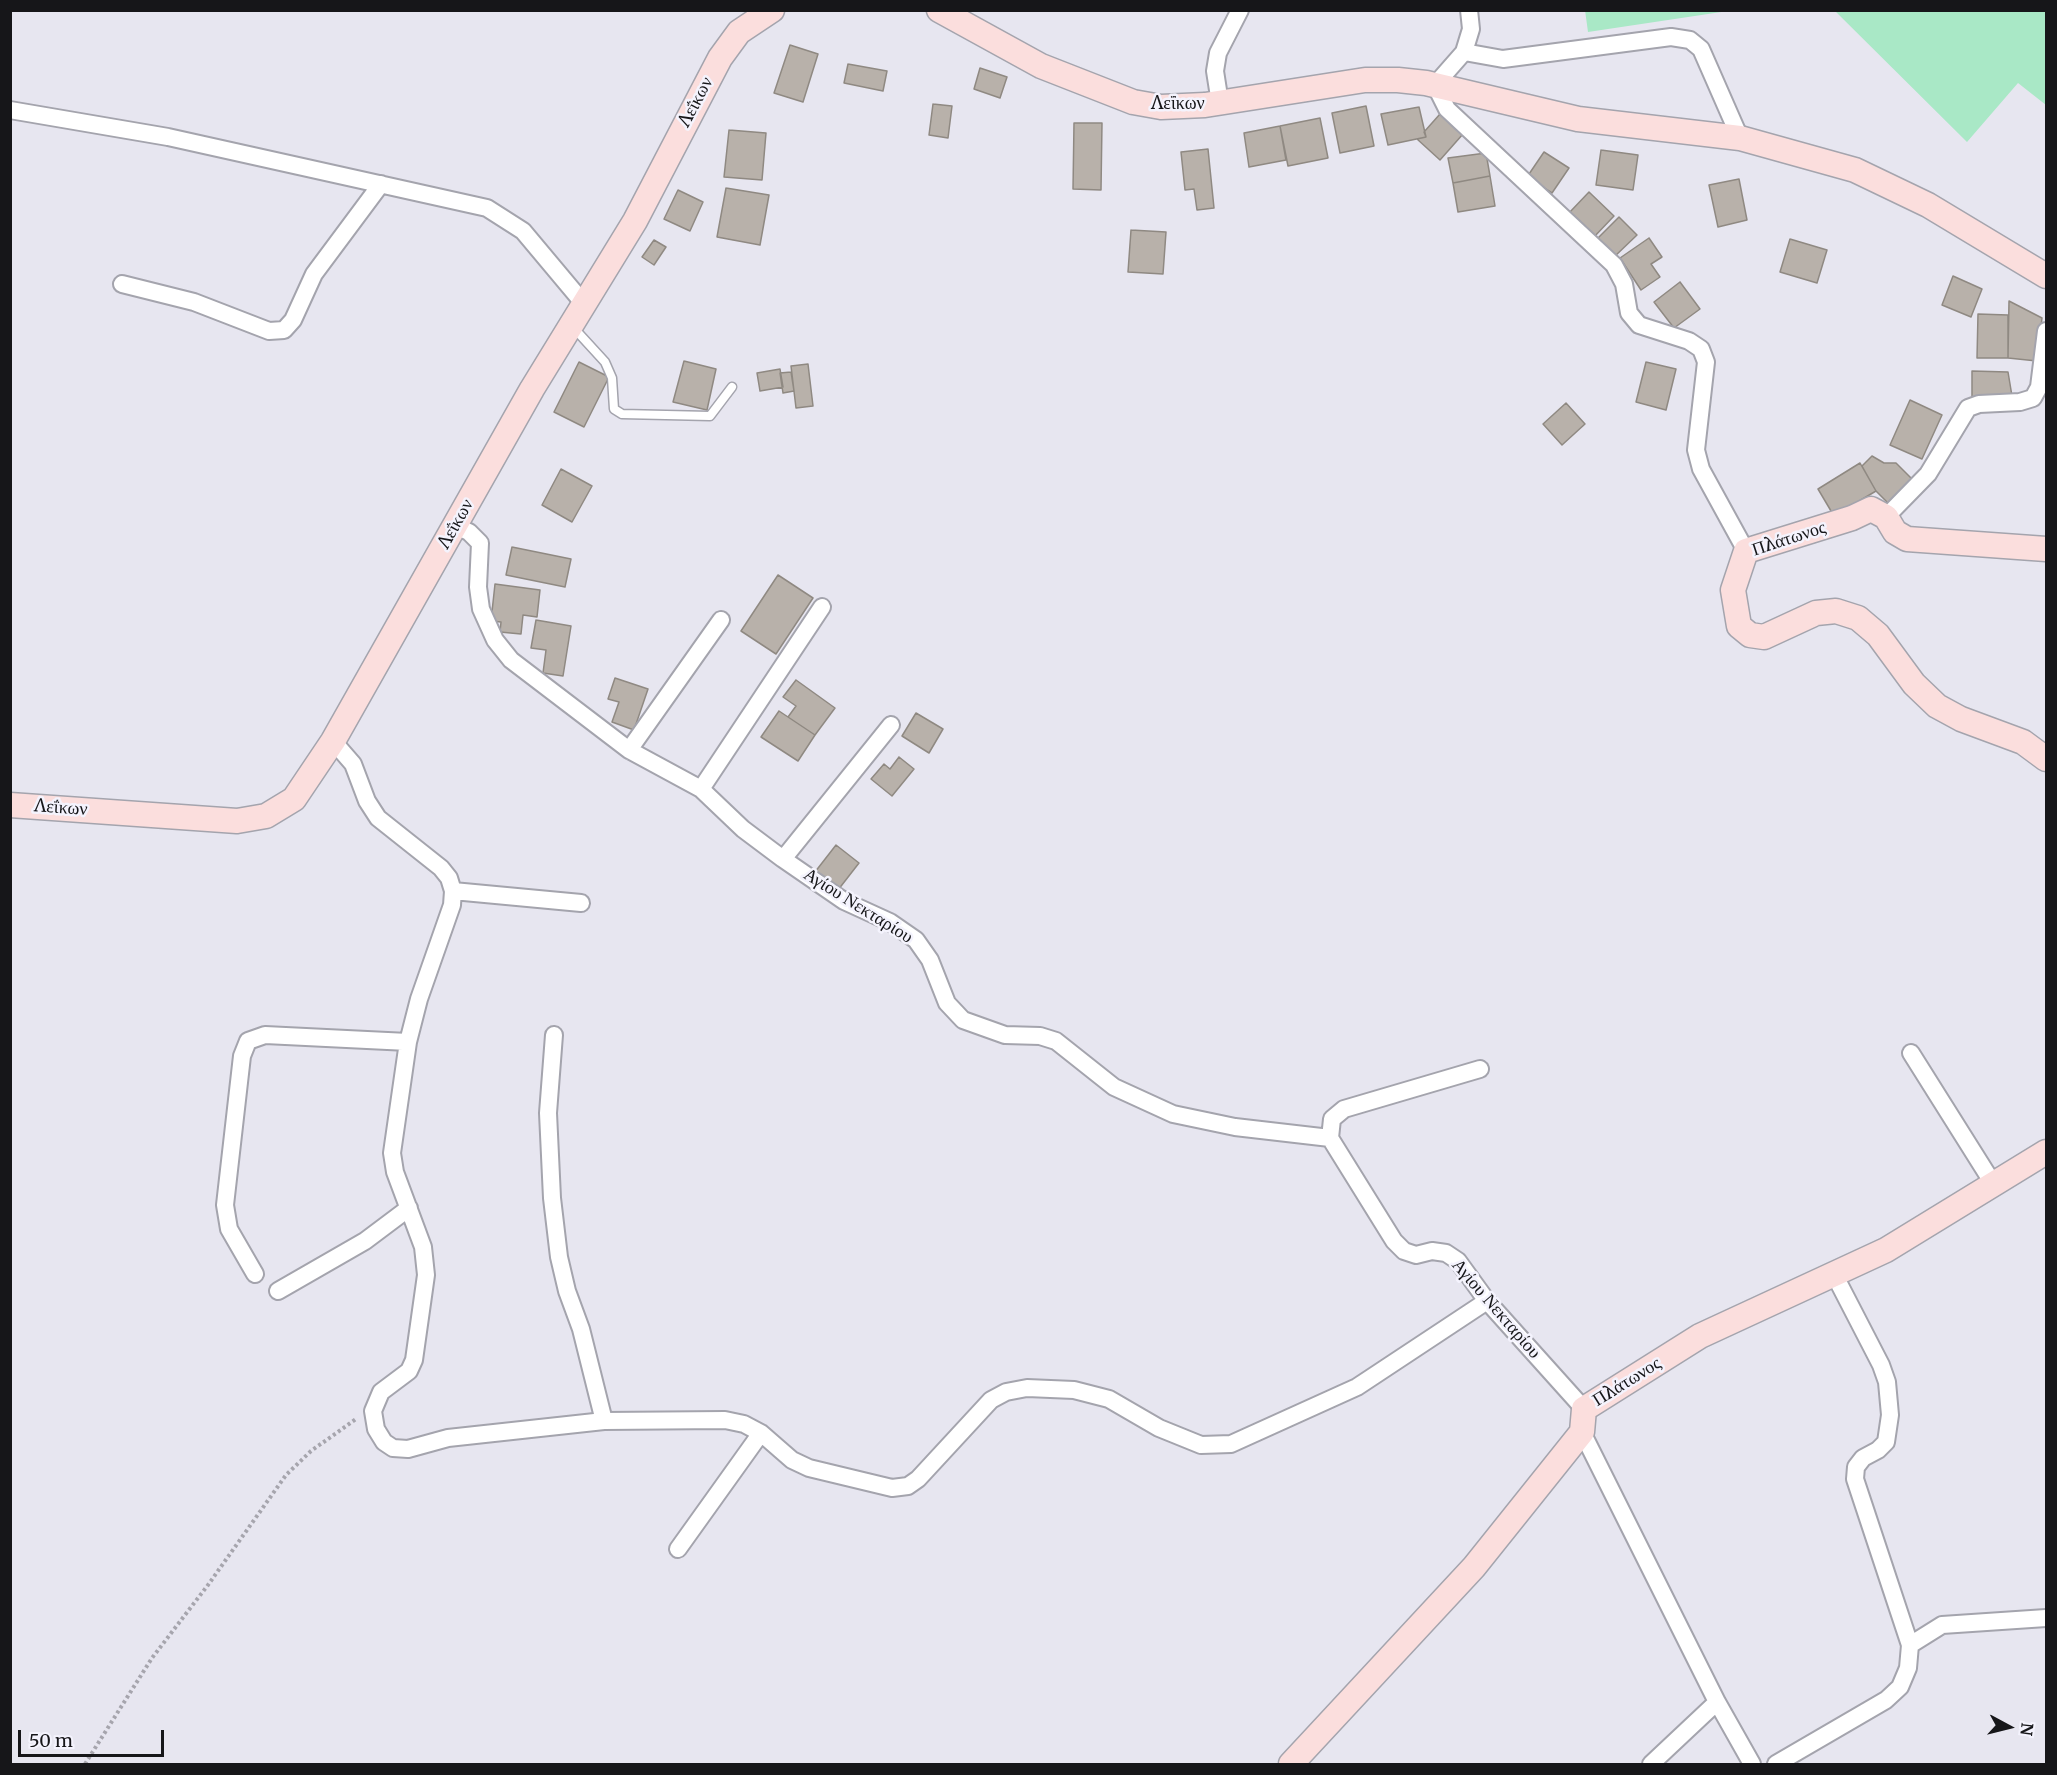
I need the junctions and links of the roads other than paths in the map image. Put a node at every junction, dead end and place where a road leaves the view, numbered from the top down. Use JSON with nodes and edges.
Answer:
{"nodes":[{"id":1,"x":939,"y":10,"type":"edge"},
{"id":2,"x":1240,"y":10,"type":"edge"},
{"id":3,"x":1469,"y":10,"type":"edge"},
{"id":4,"x":759,"y":13,"type":"edge"},
{"id":5,"x":1464,"y":52,"type":"junction"},
{"id":6,"x":1435,"y":85,"type":"junction"},
{"id":7,"x":1220,"y":103,"type":"junction"},
{"id":8,"x":10,"y":110,"type":"edge"},
{"id":9,"x":1740,"y":138,"type":"junction"},
{"id":10,"x":381,"y":184,"type":"junction"},
{"id":11,"x":2046,"y":276,"type":"edge"},
{"id":12,"x":122,"y":284,"type":"dead end"},
{"id":13,"x":585,"y":305,"type":"junction"},
{"id":14,"x":572,"y":326,"type":"junction"},
{"id":15,"x":2046,"y":331,"type":"edge"},
{"id":16,"x":732,"y":387,"type":"dead end"},
{"id":17,"x":1886,"y":517,"type":"junction"},
{"id":18,"x":455,"y":526,"type":"junction"},
{"id":19,"x":2046,"y":549,"type":"edge"},
{"id":20,"x":1746,"y":551,"type":"junction"},
{"id":21,"x":822,"y":607,"type":"dead end"},
{"id":22,"x":721,"y":620,"type":"dead end"},
{"id":23,"x":891,"y":725,"type":"dead end"},
{"id":24,"x":333,"y":741,"type":"junction"},
{"id":25,"x":629,"y":750,"type":"junction"},
{"id":26,"x":2046,"y":759,"type":"edge"},
{"id":27,"x":701,"y":789,"type":"junction"},
{"id":28,"x":10,"y":804,"type":"edge"},
{"id":29,"x":783,"y":859,"type":"junction"},
{"id":30,"x":453,"y":891,"type":"junction"},
{"id":31,"x":581,"y":903,"type":"dead end"},
{"id":32,"x":554,"y":1035,"type":"dead end"},
{"id":33,"x":408,"y":1042,"type":"junction"},
{"id":34,"x":1911,"y":1053,"type":"dead end"},
{"id":35,"x":1480,"y":1069,"type":"dead end"},
{"id":36,"x":1330,"y":1138,"type":"junction"},
{"id":37,"x":2046,"y":1152,"type":"edge"},
{"id":38,"x":1994,"y":1185,"type":"junction"},
{"id":39,"x":409,"y":1208,"type":"junction"},
{"id":40,"x":255,"y":1274,"type":"dead end"},
{"id":41,"x":1834,"y":1274,"type":"junction"},
{"id":42,"x":278,"y":1291,"type":"dead end"},
{"id":43,"x":1487,"y":1301,"type":"junction"},
{"id":44,"x":604,"y":1420,"type":"junction"},
{"id":45,"x":1583,"y":1421,"type":"junction"},
{"id":46,"x":761,"y":1433,"type":"junction"},
{"id":47,"x":678,"y":1549,"type":"dead end"},
{"id":48,"x":2046,"y":1618,"type":"edge"},
{"id":49,"x":1910,"y":1645,"type":"junction"},
{"id":50,"x":1717,"y":1702,"type":"junction"},
{"id":51,"x":1291,"y":1764,"type":"edge"},
{"id":52,"x":1651,"y":1764,"type":"edge"},
{"id":53,"x":1752,"y":1764,"type":"edge"},
{"id":54,"x":1776,"y":1764,"type":"edge"}],
"edges":[{"from":1,"to":7,"type":"street","name":"Λεΐκων"},
{"from":2,"to":7,"type":"street"},
{"from":3,"to":5,"type":"street"},
{"from":4,"to":13,"type":"street","name":"Λεΐκων"},
{"from":5,"to":6,"type":"street"},
{"from":5,"to":9,"type":"street"},
{"from":6,"to":7,"type":"street","name":"Λεΐκων"},
{"from":6,"to":9,"type":"street","name":"Λεΐκων"},
{"from":6,"to":20,"type":"street"},
{"from":8,"to":10,"type":"street"},
{"from":9,"to":11,"type":"street","name":"Λεΐκων"},
{"from":10,"to":12,"type":"street"},
{"from":10,"to":13,"type":"street"},
{"from":13,"to":14,"type":"street","name":"Λεΐκων"},
{"from":14,"to":16,"type":"lane"},
{"from":14,"to":18,"type":"street","name":"Λεΐκων"},
{"from":15,"to":17,"type":"street"},
{"from":17,"to":19,"type":"street"},
{"from":17,"to":20,"type":"street","name":"Πλάτωνος"},
{"from":18,"to":24,"type":"street","name":"Λεΐκων"},
{"from":18,"to":25,"type":"street","name":"Αγίου Νεκταρίου"},
{"from":20,"to":26,"type":"street","name":"Πλάτωνος"},
{"from":21,"to":27,"type":"street"},
{"from":22,"to":25,"type":"street"},
{"from":23,"to":29,"type":"street"},
{"from":24,"to":28,"type":"street","name":"Λεΐκων"},
{"from":24,"to":30,"type":"street"},
{"from":25,"to":27,"type":"street","name":"Αγίου Νεκταρίου"},
{"from":27,"to":29,"type":"street","name":"Αγίου Νεκταρίου"},
{"from":29,"to":36,"type":"street","name":"Αγίου Νεκταρίου"},
{"from":30,"to":31,"type":"street"},
{"from":30,"to":33,"type":"street"},
{"from":32,"to":44,"type":"street"},
{"from":33,"to":39,"type":"street"},
{"from":33,"to":40,"type":"street"},
{"from":34,"to":38,"type":"street"},
{"from":35,"to":36,"type":"street"},
{"from":36,"to":43,"type":"street","name":"Αγίου Νεκταρίου"},
{"from":37,"to":38,"type":"street","name":"Πλάτωνος"},
{"from":38,"to":41,"type":"street","name":"Πλάτωνος"},
{"from":39,"to":42,"type":"street"},
{"from":39,"to":44,"type":"street"},
{"from":41,"to":45,"type":"street","name":"Πλάτωνος"},
{"from":41,"to":49,"type":"street"},
{"from":43,"to":45,"type":"street","name":"Αγίου Νεκταρίου"},
{"from":43,"to":46,"type":"street"},
{"from":44,"to":46,"type":"street"},
{"from":45,"to":50,"type":"street","name":"Αγίου Νεκταρίου"},
{"from":45,"to":51,"type":"street","name":"Πλάτωνος"},
{"from":46,"to":47,"type":"street"},
{"from":48,"to":49,"type":"street"},
{"from":49,"to":54,"type":"street"},
{"from":50,"to":52,"type":"street"},
{"from":50,"to":53,"type":"street","name":"Αγίου Νεκταρίου"}]}
